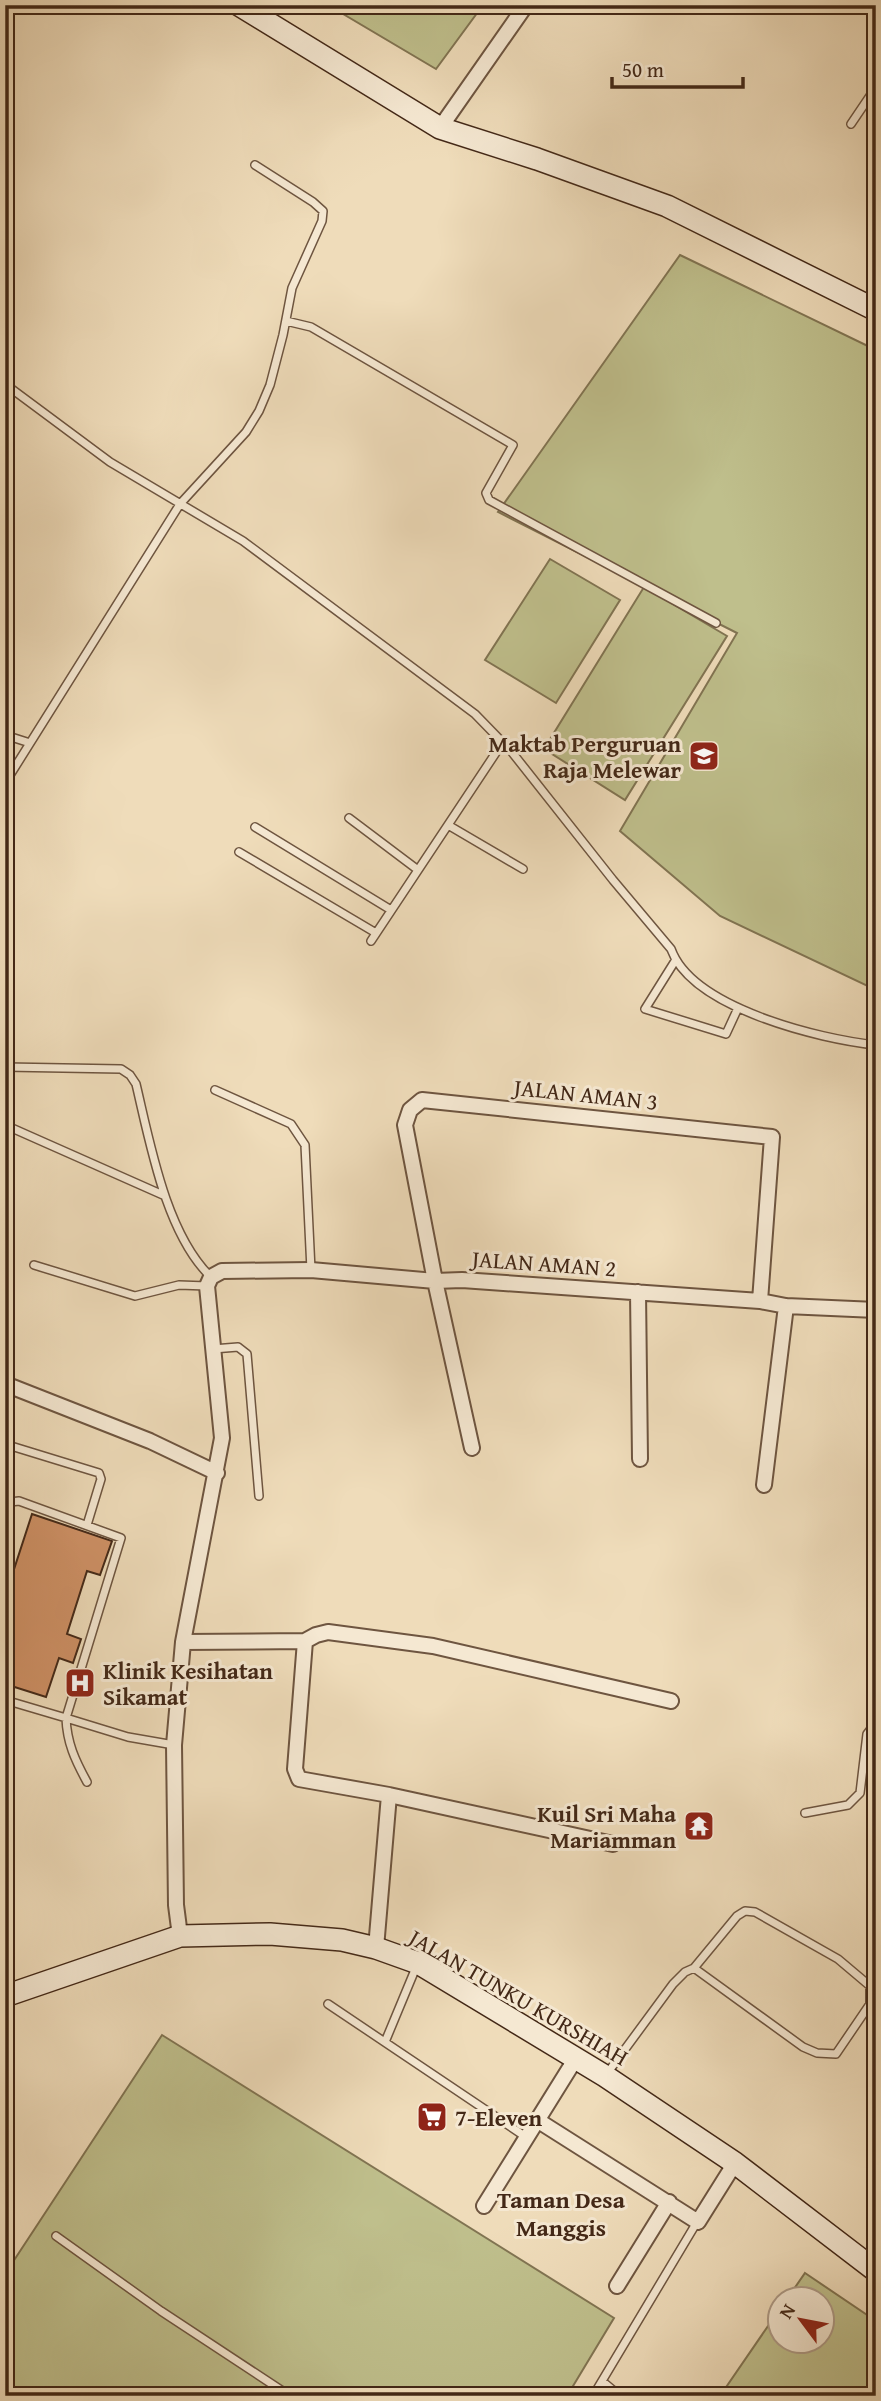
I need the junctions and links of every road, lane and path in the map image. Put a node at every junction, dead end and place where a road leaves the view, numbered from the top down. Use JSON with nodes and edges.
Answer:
{"nodes":[{"id":1,"x":239,"y":5,"type":"edge"},
{"id":2,"x":526,"y":5,"type":"edge"},
{"id":3,"x":876,"y":87,"type":"edge"},
{"id":4,"x":852,"y":124,"type":"dead end"},
{"id":5,"x":440,"y":128,"type":"junction"},
{"id":6,"x":255,"y":165,"type":"dead end"},
{"id":7,"x":876,"y":310,"type":"edge"},
{"id":8,"x":286,"y":321,"type":"junction"},
{"id":9,"x":5,"y":384,"type":"edge"},
{"id":10,"x":180,"y":504,"type":"junction"},
{"id":11,"x":716,"y":623,"type":"dead end"},
{"id":12,"x":5,"y":735,"type":"edge"},
{"id":13,"x":503,"y":742,"type":"junction"},
{"id":14,"x":30,"y":743,"type":"junction"},
{"id":15,"x":5,"y":783,"type":"edge"},
{"id":16,"x":349,"y":818,"type":"dead end"},
{"id":17,"x":448,"y":825,"type":"junction"},
{"id":18,"x":255,"y":827,"type":"dead end"},
{"id":19,"x":239,"y":852,"type":"dead end"},
{"id":20,"x":523,"y":869,"type":"dead end"},
{"id":21,"x":418,"y":870,"type":"junction"},
{"id":22,"x":391,"y":910,"type":"junction"},
{"id":23,"x":376,"y":933,"type":"junction"},
{"id":24,"x":371,"y":941,"type":"dead end"},
{"id":25,"x":675,"y":961,"type":"junction"},
{"id":26,"x":738,"y":1008,"type":"junction"},
{"id":27,"x":876,"y":1045,"type":"edge"},
{"id":28,"x":5,"y":1068,"type":"edge"},
{"id":29,"x":215,"y":1090,"type":"dead end"},
{"id":30,"x":5,"y":1125,"type":"edge"},
{"id":31,"x":163,"y":1195,"type":"junction"},
{"id":32,"x":34,"y":1265,"type":"dead end"},
{"id":33,"x":311,"y":1270,"type":"junction"},
{"id":34,"x":435,"y":1281,"type":"junction"},
{"id":35,"x":209,"y":1282,"type":"junction"},
{"id":36,"x":638,"y":1292,"type":"junction"},
{"id":37,"x":760,"y":1301,"type":"junction"},
{"id":38,"x":786,"y":1306,"type":"junction"},
{"id":39,"x":876,"y":1310,"type":"edge"},
{"id":40,"x":212,"y":1349,"type":"junction"},
{"id":41,"x":5,"y":1384,"type":"edge"},
{"id":42,"x":5,"y":1448,"type":"edge"},
{"id":43,"x":472,"y":1448,"type":"dead end"},
{"id":44,"x":640,"y":1459,"type":"dead end"},
{"id":45,"x":217,"y":1473,"type":"junction"},
{"id":46,"x":764,"y":1485,"type":"dead end"},
{"id":47,"x":259,"y":1496,"type":"dead end"},
{"id":48,"x":5,"y":1504,"type":"edge"},
{"id":49,"x":87,"y":1525,"type":"junction"},
{"id":50,"x":305,"y":1641,"type":"junction"},
{"id":51,"x":183,"y":1642,"type":"junction"},
{"id":52,"x":5,"y":1700,"type":"edge"},
{"id":53,"x":671,"y":1701,"type":"dead end"},
{"id":54,"x":66,"y":1718,"type":"junction"},
{"id":55,"x":876,"y":1722,"type":"edge"},
{"id":56,"x":174,"y":1745,"type":"junction"},
{"id":57,"x":87,"y":1782,"type":"dead end"},
{"id":58,"x":389,"y":1795,"type":"junction"},
{"id":59,"x":805,"y":1813,"type":"dead end"},
{"id":60,"x":613,"y":1844,"type":"dead end"},
{"id":61,"x":180,"y":1936,"type":"junction"},
{"id":62,"x":376,"y":1948,"type":"junction"},
{"id":63,"x":418,"y":1963,"type":"junction"},
{"id":64,"x":695,"y":1968,"type":"junction"},
{"id":65,"x":5,"y":1996,"type":"edge"},
{"id":66,"x":328,"y":2004,"type":"dead end"},
{"id":67,"x":385,"y":2042,"type":"junction"},
{"id":68,"x":576,"y":2058,"type":"junction"},
{"id":69,"x":605,"y":2076,"type":"junction"},
{"id":70,"x":537,"y":2120,"type":"junction"},
{"id":71,"x":526,"y":2137,"type":"junction"},
{"id":72,"x":735,"y":2164,"type":"junction"},
{"id":73,"x":669,"y":2202,"type":"junction"},
{"id":74,"x":484,"y":2206,"type":"dead end"},
{"id":75,"x":698,"y":2222,"type":"junction"},
{"id":76,"x":56,"y":2236,"type":"dead end"},
{"id":77,"x":876,"y":2271,"type":"edge"},
{"id":78,"x":617,"y":2287,"type":"dead end"},
{"id":79,"x":602,"y":2381,"type":"junction"},
{"id":80,"x":290,"y":2396,"type":"edge"},
{"id":81,"x":593,"y":2396,"type":"edge"},
{"id":82,"x":620,"y":2396,"type":"edge"}],
"edges":[{"from":1,"to":5,"type":"main road"},
{"from":2,"to":5,"type":"street"},
{"from":3,"to":4,"type":"lane"},
{"from":5,"to":7,"type":"main road"},
{"from":6,"to":8,"type":"lane"},
{"from":8,"to":10,"type":"lane"},
{"from":8,"to":11,"type":"lane"},
{"from":9,"to":10,"type":"lane"},
{"from":10,"to":13,"type":"lane"},
{"from":10,"to":14,"type":"lane"},
{"from":12,"to":14,"type":"lane"},
{"from":13,"to":17,"type":"lane"},
{"from":13,"to":25,"type":"lane"},
{"from":14,"to":15,"type":"lane"},
{"from":16,"to":21,"type":"lane"},
{"from":17,"to":20,"type":"lane"},
{"from":17,"to":21,"type":"lane"},
{"from":18,"to":22,"type":"lane"},
{"from":19,"to":23,"type":"lane"},
{"from":21,"to":22,"type":"lane"},
{"from":22,"to":23,"type":"lane"},
{"from":23,"to":24,"type":"lane"},
{"from":25,"to":26,"type":"lane"},
{"from":25,"to":26,"type":"lane"},
{"from":26,"to":27,"type":"lane"},
{"from":28,"to":31,"type":"lane"},
{"from":29,"to":33,"type":"lane"},
{"from":30,"to":31,"type":"lane"},
{"from":31,"to":35,"type":"lane"},
{"from":32,"to":35,"type":"lane"},
{"from":33,"to":34,"type":"street","name":"JALAN AMAN 2"},
{"from":33,"to":35,"type":"street","name":"JALAN AMAN 2"},
{"from":34,"to":36,"type":"street","name":"JALAN AMAN 2"},
{"from":34,"to":37,"type":"street","name":"JALAN AMAN 3"},
{"from":34,"to":43,"type":"street"},
{"from":35,"to":40,"type":"street"},
{"from":36,"to":37,"type":"street","name":"JALAN AMAN 2"},
{"from":36,"to":44,"type":"street"},
{"from":37,"to":38,"type":"street","name":"JALAN AMAN 2"},
{"from":38,"to":39,"type":"street","name":"JALAN AMAN 2"},
{"from":38,"to":46,"type":"street"},
{"from":40,"to":45,"type":"street"},
{"from":40,"to":47,"type":"lane"},
{"from":41,"to":45,"type":"street"},
{"from":42,"to":49,"type":"lane"},
{"from":45,"to":51,"type":"street"},
{"from":48,"to":49,"type":"lane"},
{"from":49,"to":54,"type":"lane"},
{"from":50,"to":51,"type":"street"},
{"from":50,"to":53,"type":"street"},
{"from":50,"to":58,"type":"street"},
{"from":51,"to":56,"type":"street"},
{"from":52,"to":54,"type":"lane"},
{"from":54,"to":56,"type":"lane"},
{"from":54,"to":57,"type":"lane"},
{"from":55,"to":59,"type":"lane"},
{"from":56,"to":61,"type":"street"},
{"from":58,"to":60,"type":"street"},
{"from":58,"to":62,"type":"street"},
{"from":61,"to":62,"type":"main road","name":"JALAN TUNKU KURSHIAH"},
{"from":61,"to":65,"type":"main road","name":"JALAN TUNKU KURSHIAH"},
{"from":62,"to":63,"type":"main road","name":"JALAN TUNKU KURSHIAH"},
{"from":63,"to":67,"type":"lane"},
{"from":63,"to":68,"type":"main road","name":"JALAN TUNKU KURSHIAH"},
{"from":64,"to":64,"type":"lane"},
{"from":64,"to":69,"type":"lane"},
{"from":66,"to":67,"type":"lane"},
{"from":67,"to":71,"type":"lane"},
{"from":68,"to":69,"type":"main road","name":"JALAN TUNKU KURSHIAH"},
{"from":68,"to":70,"type":"street"},
{"from":69,"to":72,"type":"main road","name":"JALAN TUNKU KURSHIAH"},
{"from":70,"to":71,"type":"street"},
{"from":70,"to":73,"type":"street"},
{"from":71,"to":74,"type":"street"},
{"from":72,"to":75,"type":"street"},
{"from":72,"to":77,"type":"main road","name":"JALAN TUNKU KURSHIAH"},
{"from":73,"to":75,"type":"street"},
{"from":73,"to":78,"type":"street"},
{"from":75,"to":79,"type":"lane"},
{"from":76,"to":80,"type":"lane"},
{"from":79,"to":81,"type":"lane"},
{"from":79,"to":82,"type":"lane"}]}
